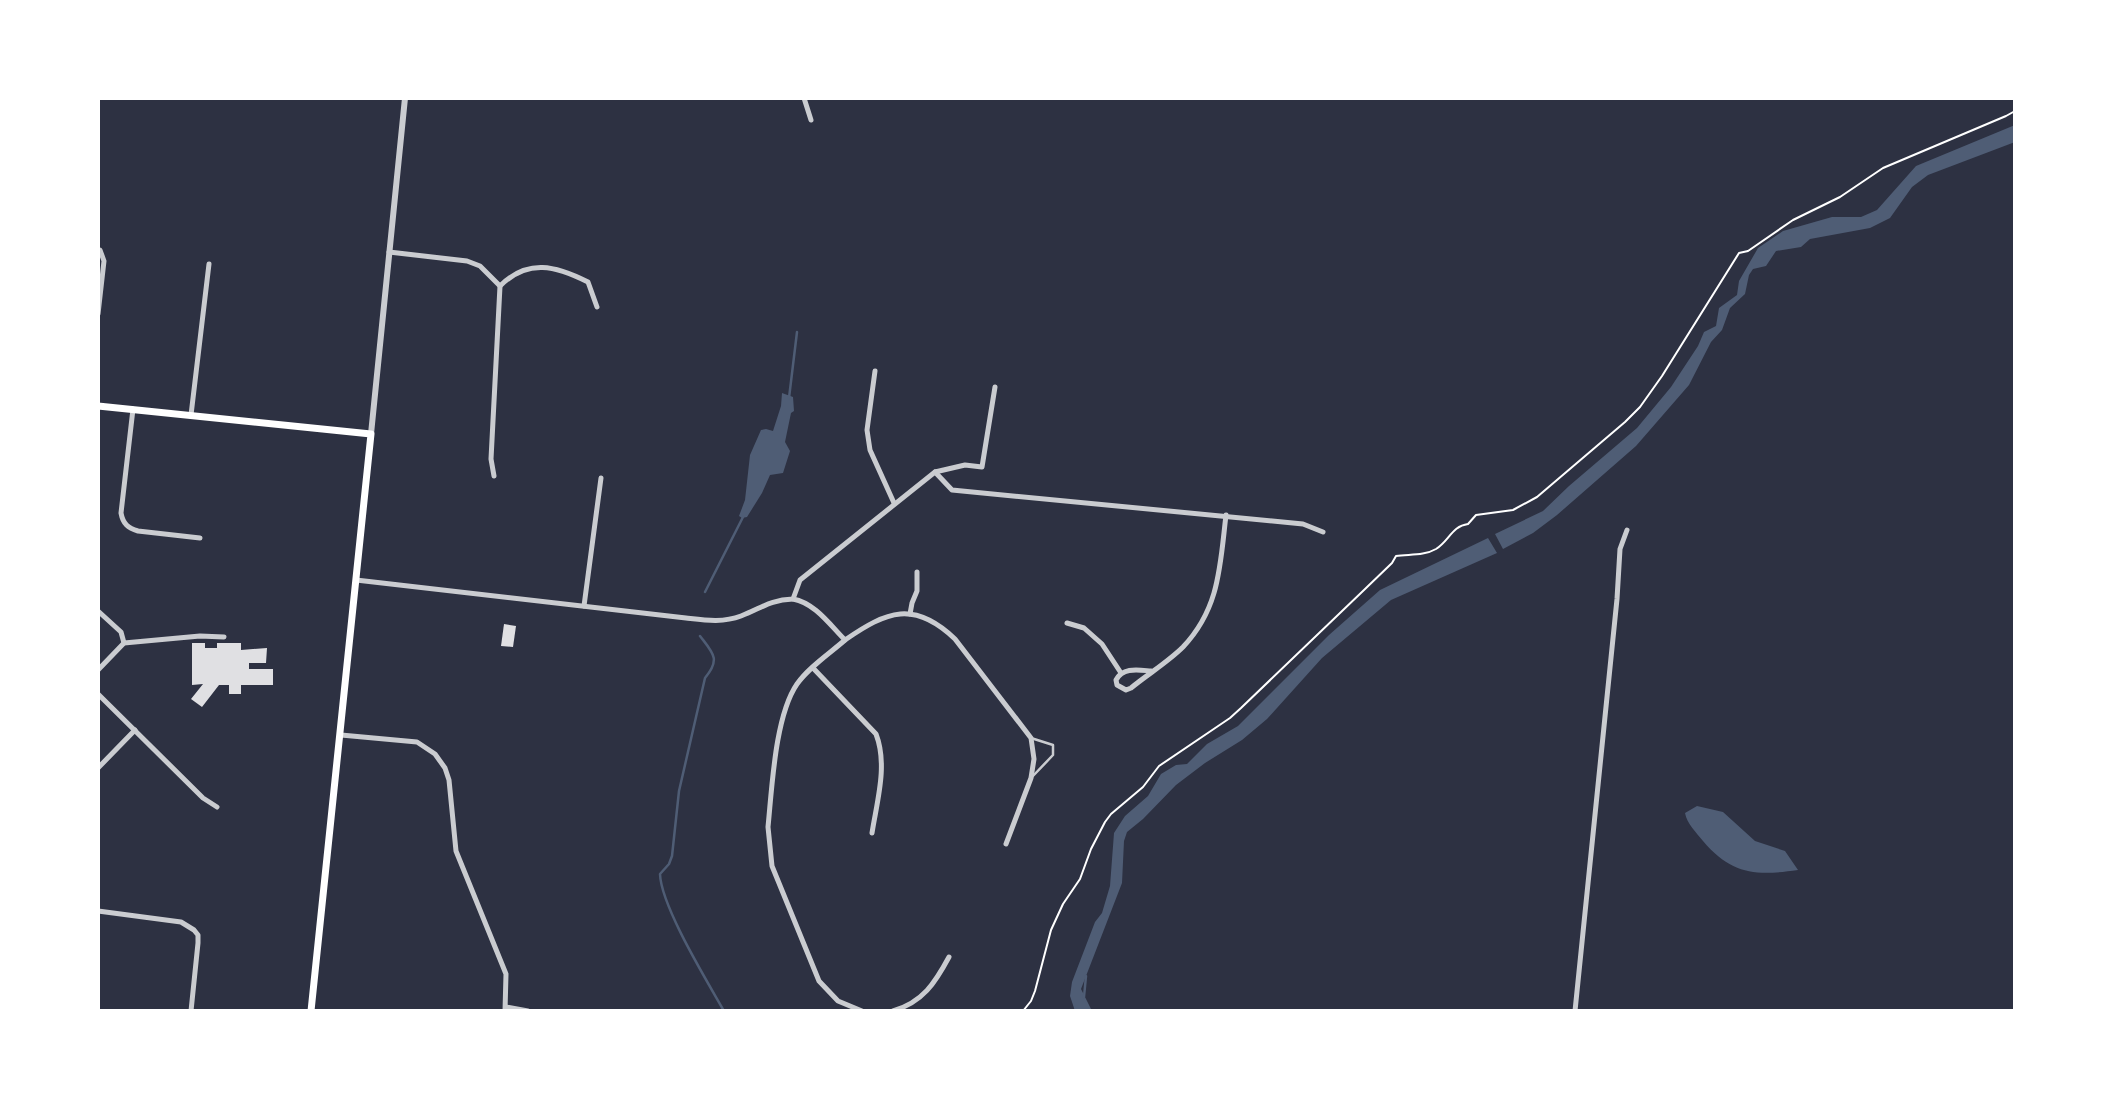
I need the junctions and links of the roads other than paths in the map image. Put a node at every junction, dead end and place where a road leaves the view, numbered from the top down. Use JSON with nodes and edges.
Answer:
{"nodes":[{"id":1,"x":405,"y":98,"type":"edge"},
{"id":2,"x":804,"y":98,"type":"edge"},
{"id":3,"x":811,"y":120,"type":"dead end"},
{"id":4,"x":98,"y":250,"type":"edge"},
{"id":5,"x":389,"y":251,"type":"junction"},
{"id":6,"x":209,"y":264,"type":"dead end"},
{"id":7,"x":500,"y":286,"type":"junction"},
{"id":8,"x":597,"y":307,"type":"dead end"},
{"id":9,"x":98,"y":314,"type":"edge"},
{"id":10,"x":875,"y":371,"type":"dead end"},
{"id":11,"x":995,"y":387,"type":"dead end"},
{"id":12,"x":98,"y":406,"type":"edge"},
{"id":13,"x":133,"y":409,"type":"junction"},
{"id":14,"x":191,"y":415,"type":"junction"},
{"id":15,"x":371,"y":434,"type":"junction"},
{"id":16,"x":935,"y":472,"type":"junction"},
{"id":17,"x":494,"y":476,"type":"dead end"},
{"id":18,"x":601,"y":478,"type":"dead end"},
{"id":19,"x":894,"y":503,"type":"junction"},
{"id":20,"x":1226,"y":515,"type":"junction"},
{"id":21,"x":1627,"y":530,"type":"dead end"},
{"id":22,"x":1323,"y":532,"type":"dead end"},
{"id":23,"x":200,"y":538,"type":"dead end"},
{"id":24,"x":917,"y":572,"type":"dead end"},
{"id":25,"x":356,"y":580,"type":"junction"},
{"id":26,"x":793,"y":599,"type":"junction"},
{"id":27,"x":584,"y":606,"type":"junction"},
{"id":28,"x":98,"y":611,"type":"edge"},
{"id":29,"x":910,"y":614,"type":"junction"},
{"id":30,"x":1067,"y":623,"type":"dead end"},
{"id":31,"x":224,"y":637,"type":"dead end"},
{"id":32,"x":845,"y":640,"type":"junction"},
{"id":33,"x":124,"y":643,"type":"junction"},
{"id":34,"x":813,"y":668,"type":"junction"},
{"id":35,"x":98,"y":670,"type":"edge"},
{"id":36,"x":1151,"y":671,"type":"junction"},
{"id":37,"x":1121,"y":673,"type":"junction"},
{"id":38,"x":98,"y":694,"type":"edge"},
{"id":39,"x":135,"y":730,"type":"junction"},
{"id":40,"x":341,"y":735,"type":"junction"},
{"id":41,"x":1031,"y":738,"type":"junction"},
{"id":42,"x":98,"y":768,"type":"edge"},
{"id":43,"x":1031,"y":778,"type":"junction"},
{"id":44,"x":217,"y":807,"type":"dead end"},
{"id":45,"x":872,"y":833,"type":"dead end"},
{"id":46,"x":1006,"y":844,"type":"dead end"},
{"id":47,"x":98,"y":911,"type":"edge"},
{"id":48,"x":949,"y":957,"type":"dead end"},
{"id":49,"x":505,"y":1009,"type":"edge"},
{"id":50,"x":191,"y":1011,"type":"edge"},
{"id":51,"x":311,"y":1011,"type":"edge"},
{"id":52,"x":528,"y":1011,"type":"edge"},
{"id":53,"x":862,"y":1011,"type":"edge"},
{"id":54,"x":893,"y":1011,"type":"edge"},
{"id":55,"x":1575,"y":1011,"type":"edge"}],
"edges":[{"from":1,"to":5,"type":"street"},
{"from":2,"to":3,"type":"street"},
{"from":4,"to":9,"type":"street"},
{"from":5,"to":7,"type":"street"},
{"from":5,"to":15,"type":"street"},
{"from":6,"to":14,"type":"street"},
{"from":7,"to":8,"type":"street"},
{"from":7,"to":17,"type":"street"},
{"from":10,"to":19,"type":"street"},
{"from":11,"to":16,"type":"street"},
{"from":12,"to":13,"type":"main road"},
{"from":13,"to":14,"type":"main road"},
{"from":13,"to":23,"type":"street"},
{"from":14,"to":15,"type":"main road"},
{"from":15,"to":25,"type":"main road"},
{"from":16,"to":19,"type":"street"},
{"from":16,"to":20,"type":"street"},
{"from":18,"to":27,"type":"street"},
{"from":19,"to":26,"type":"street"},
{"from":20,"to":22,"type":"street"},
{"from":20,"to":36,"type":"street"},
{"from":21,"to":55,"type":"street"},
{"from":24,"to":29,"type":"street"},
{"from":25,"to":27,"type":"street"},
{"from":25,"to":40,"type":"main road"},
{"from":26,"to":27,"type":"street"},
{"from":26,"to":32,"type":"street"},
{"from":28,"to":33,"type":"street"},
{"from":29,"to":32,"type":"street"},
{"from":29,"to":41,"type":"street"},
{"from":30,"to":37,"type":"street"},
{"from":31,"to":33,"type":"street"},
{"from":32,"to":34,"type":"street"},
{"from":33,"to":35,"type":"street"},
{"from":34,"to":45,"type":"street"},
{"from":34,"to":53,"type":"street"},
{"from":36,"to":37,"type":"street"},
{"from":36,"to":37,"type":"street"},
{"from":38,"to":39,"type":"street"},
{"from":39,"to":42,"type":"street"},
{"from":39,"to":44,"type":"street"},
{"from":40,"to":49,"type":"street"},
{"from":40,"to":51,"type":"main road"},
{"from":41,"to":43,"type":"street"},
{"from":41,"to":43,"type":"lane"},
{"from":43,"to":46,"type":"street"},
{"from":47,"to":50,"type":"street"},
{"from":48,"to":54,"type":"street"},
{"from":49,"to":52,"type":"street"}]}
